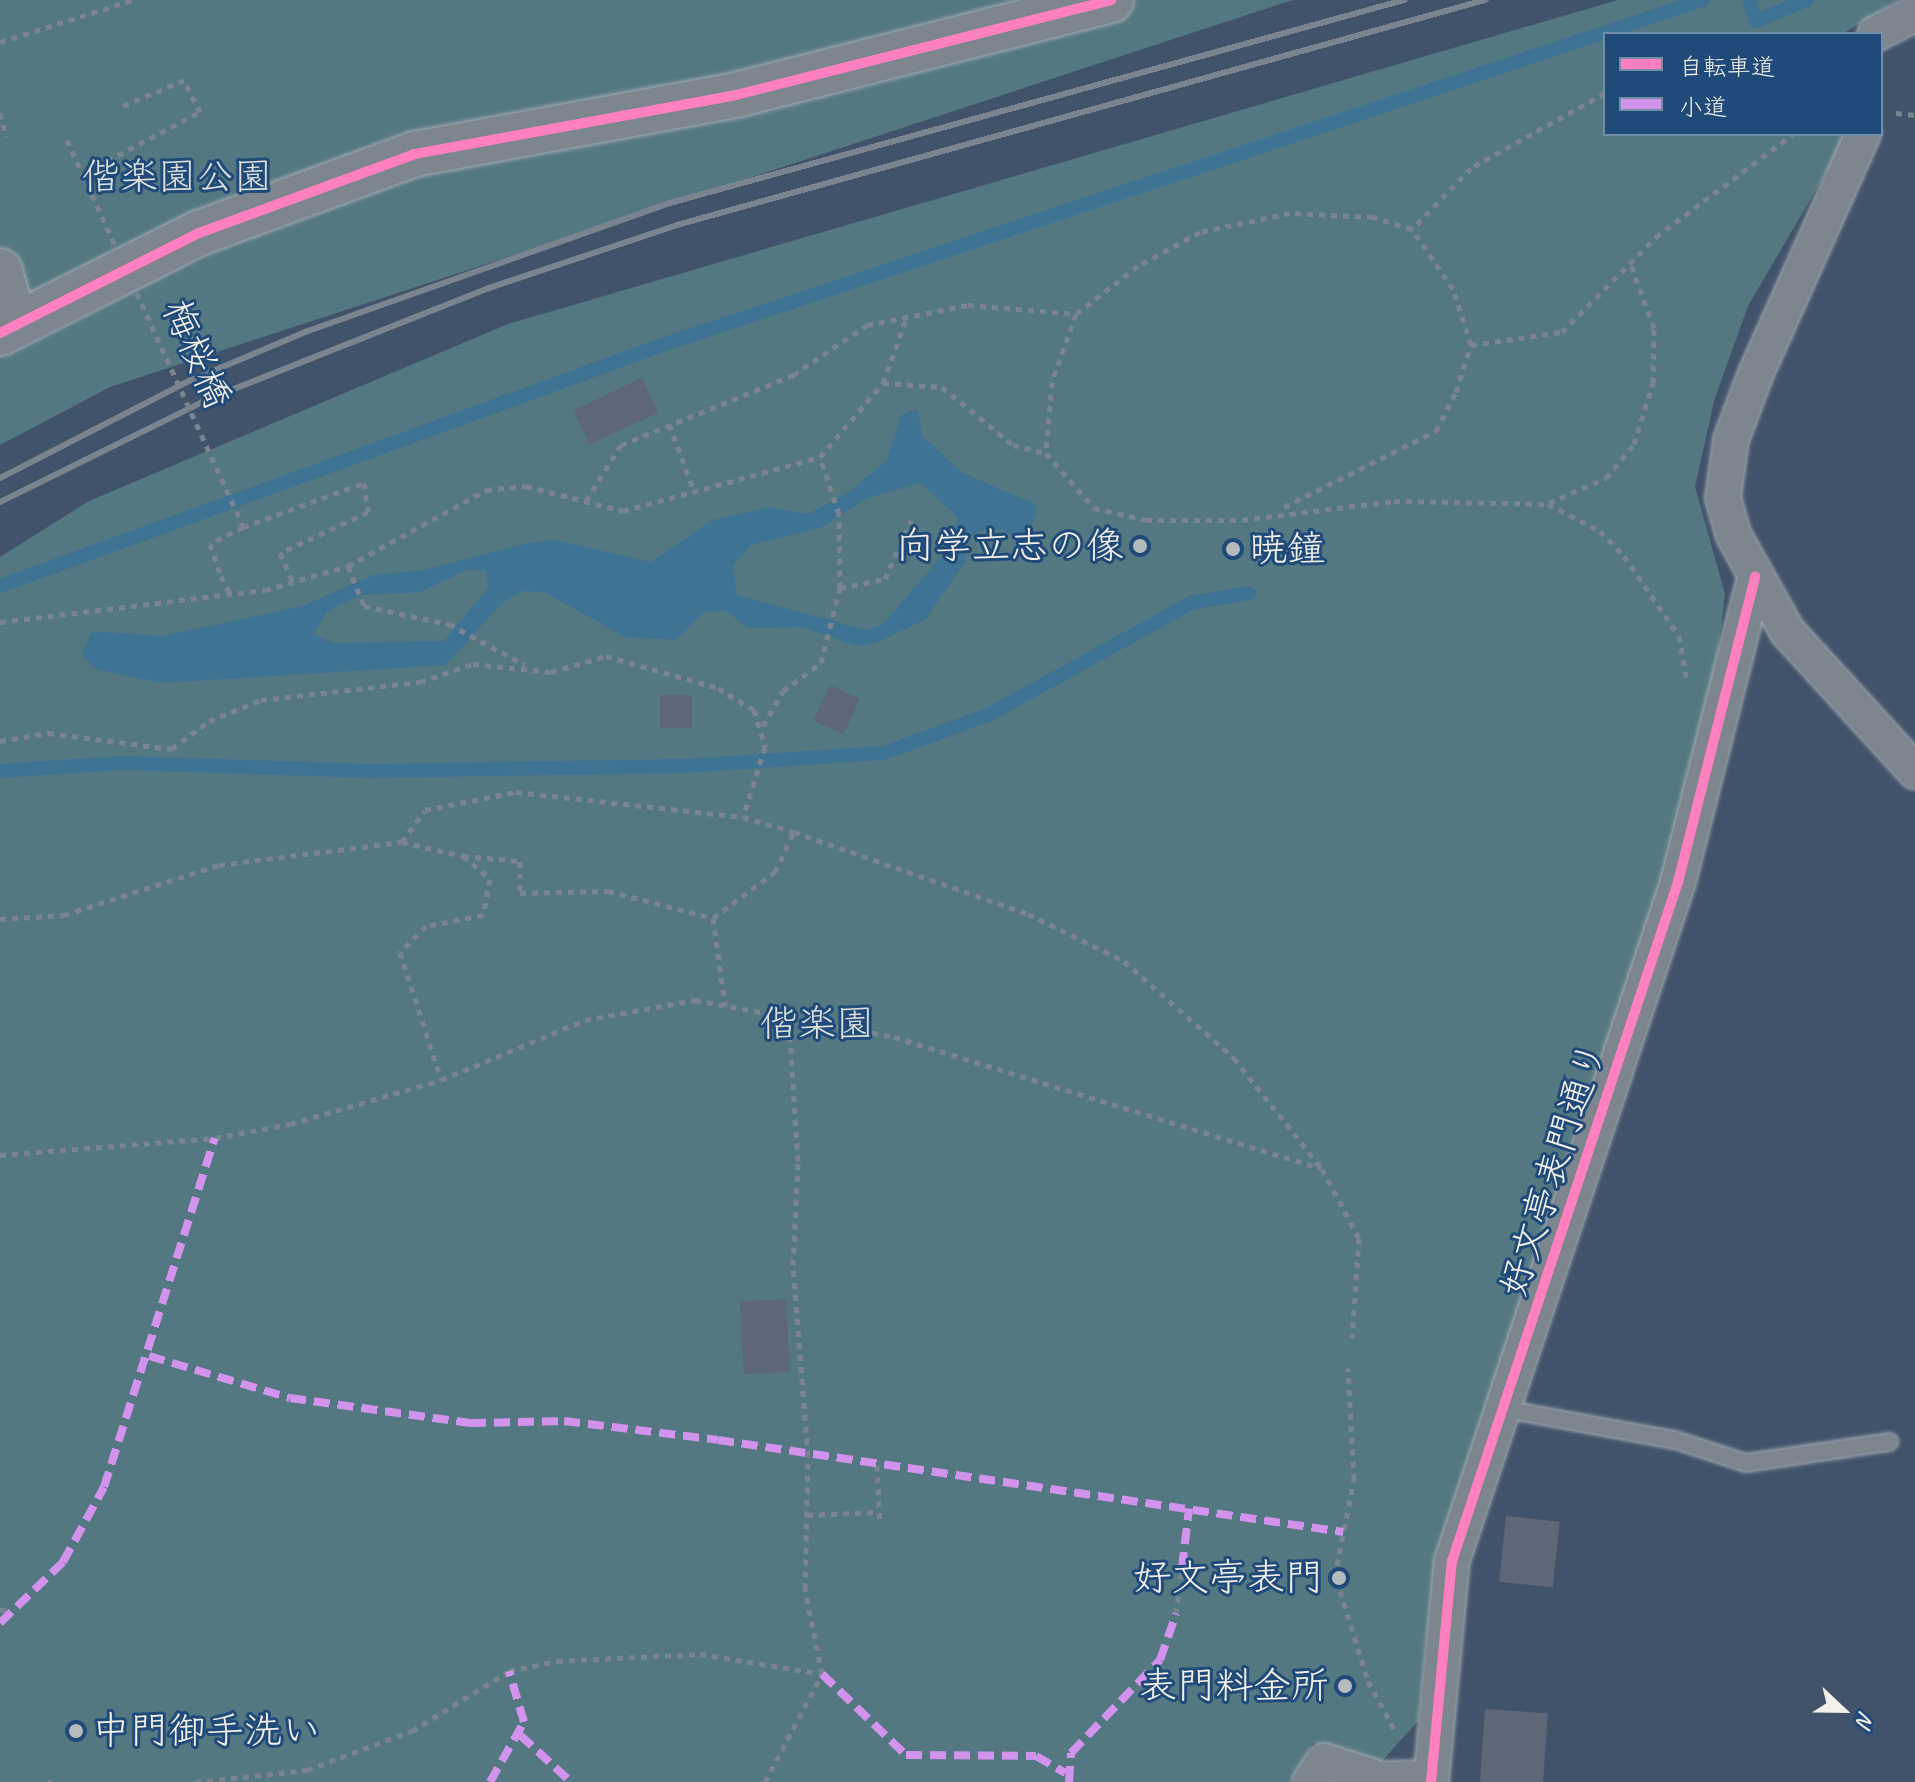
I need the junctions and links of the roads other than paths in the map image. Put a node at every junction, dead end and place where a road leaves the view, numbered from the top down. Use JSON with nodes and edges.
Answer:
{"nodes":[{"id":1,"x":1111,"y":0,"type":"edge"},
{"id":2,"x":1911,"y":16,"type":"dead end"},
{"id":3,"x":1879,"y":32,"type":"edge"},
{"id":4,"x":1862,"y":136,"type":"edge"},
{"id":5,"x":0,"y":271,"type":"edge"},
{"id":6,"x":7,"y":328,"type":"edge"},
{"id":7,"x":1755,"y":577,"type":"junction"},
{"id":8,"x":1915,"y":771,"type":"edge"},
{"id":9,"x":1504,"y":1409,"type":"junction"},
{"id":10,"x":1889,"y":1442,"type":"dead end"},
{"id":11,"x":1431,"y":1780,"type":"edge"},
{"id":12,"x":1310,"y":1782,"type":"edge"}],
"edges":[{"from":1,"to":6,"type":"street"},
{"from":2,"to":3,"type":"street"},
{"from":4,"to":7,"type":"street"},
{"from":5,"to":6,"type":"street"},
{"from":7,"to":8,"type":"street"},
{"from":7,"to":9,"type":"street","name":"好文亭表門通り"},
{"from":9,"to":10,"type":"lane"},
{"from":9,"to":11,"type":"street","name":"好文亭表門通り"},
{"from":11,"to":12,"type":"street"}]}
